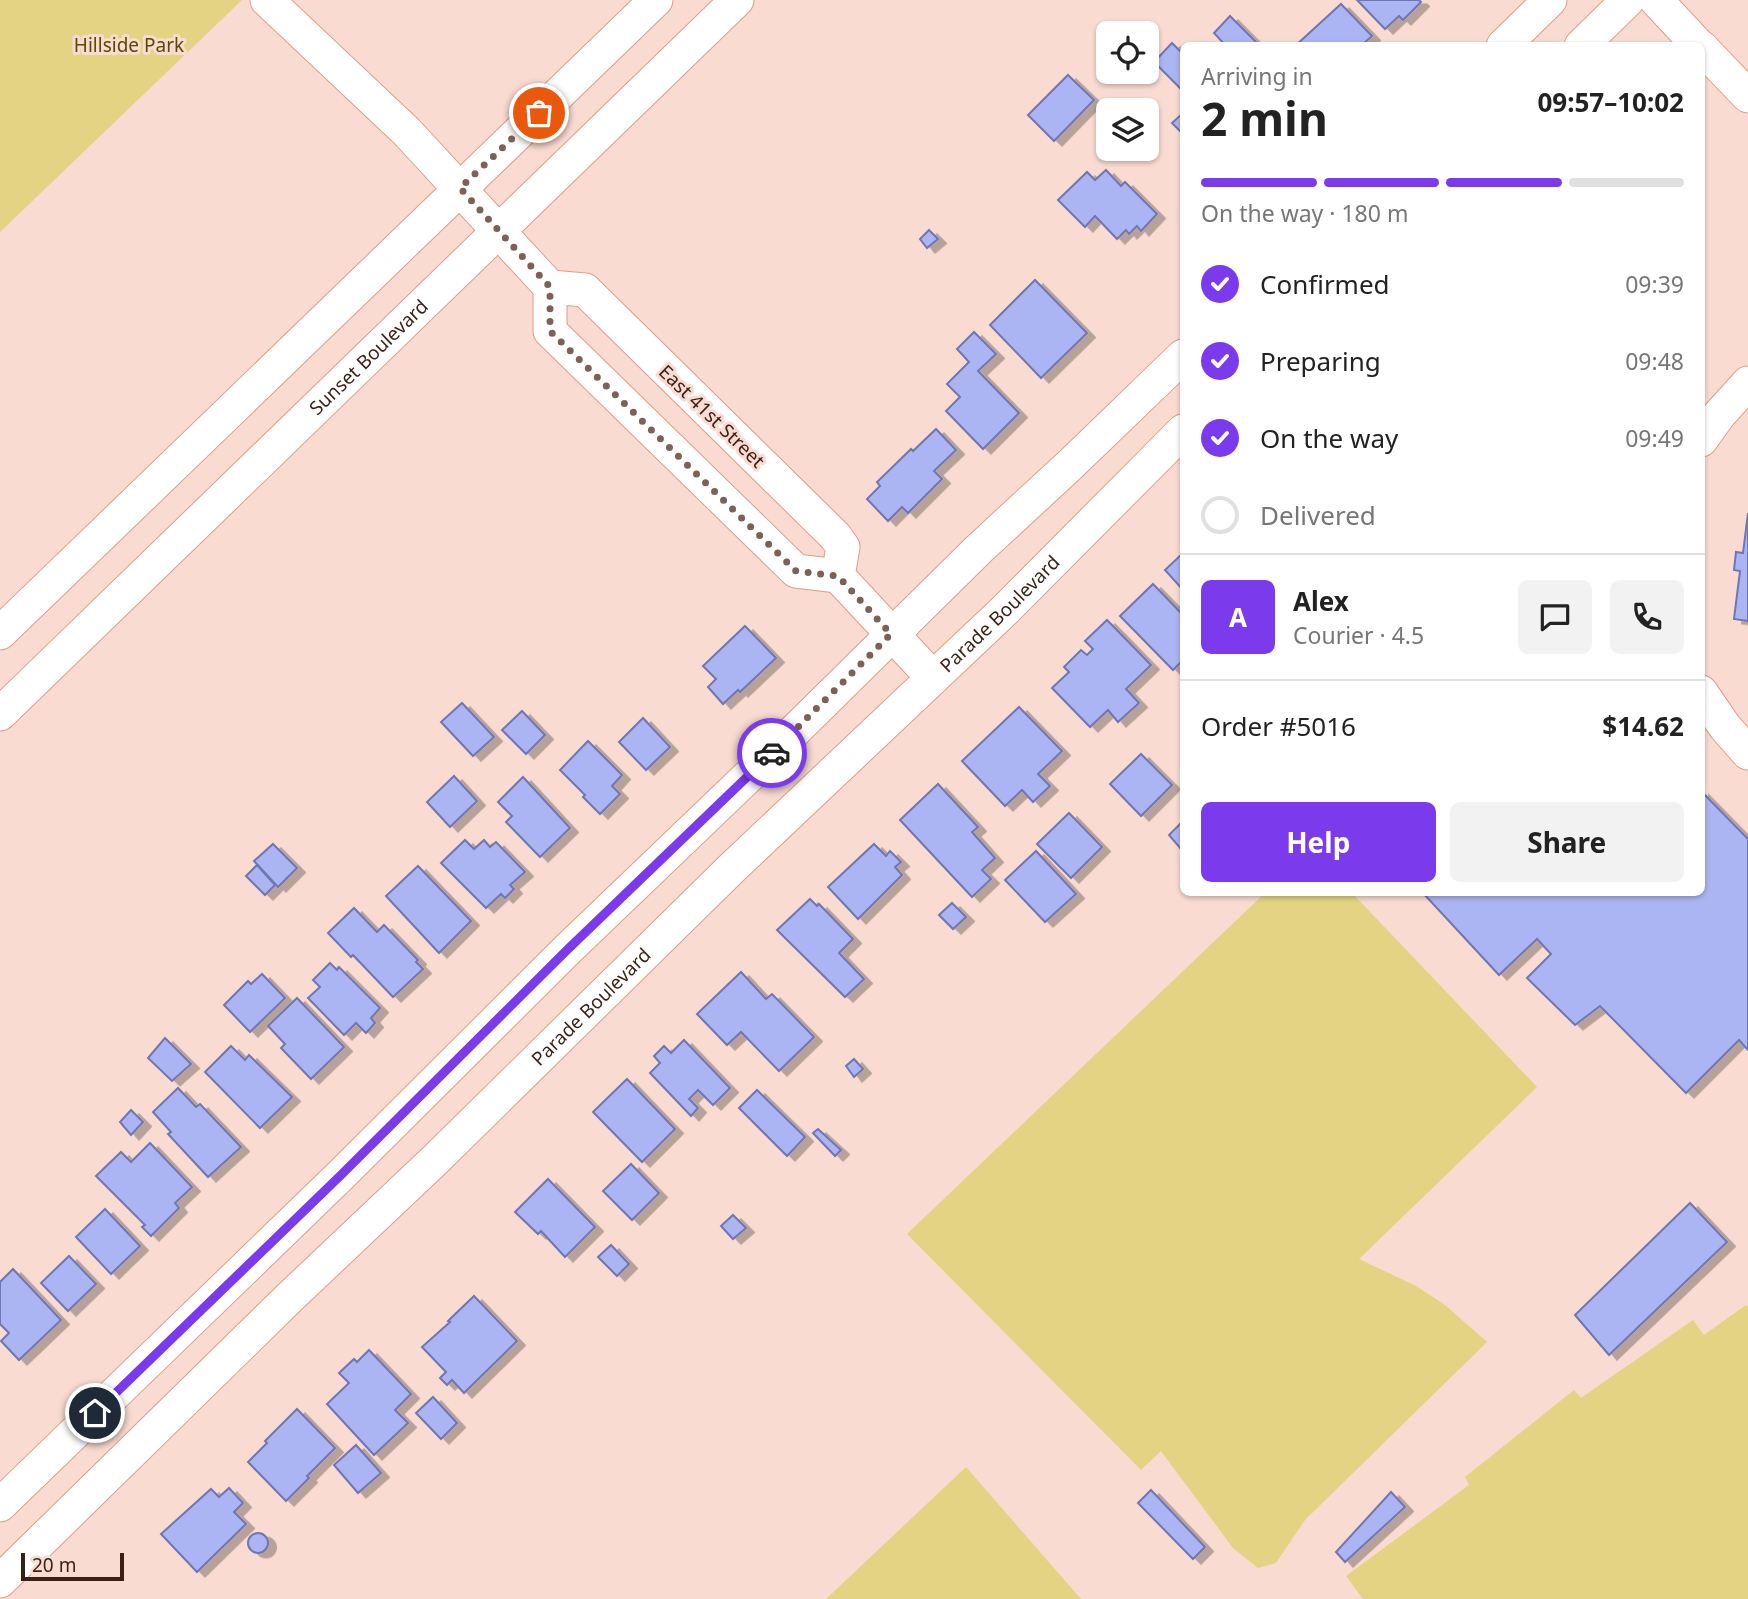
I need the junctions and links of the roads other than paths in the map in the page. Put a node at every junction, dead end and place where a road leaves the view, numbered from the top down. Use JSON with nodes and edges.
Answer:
{"nodes":[{"id":1,"x":267,"y":0,"type":"edge"},
{"id":2,"x":656,"y":0,"type":"edge"},
{"id":3,"x":737,"y":0,"type":"edge"},
{"id":4,"x":1550,"y":0,"type":"edge"},
{"id":5,"x":1628,"y":0,"type":"edge"},
{"id":6,"x":1656,"y":0,"type":"edge"},
{"id":7,"x":1507,"y":42,"type":"edge"},
{"id":8,"x":1585,"y":42,"type":"edge"},
{"id":9,"x":1696,"y":42,"type":"edge"},
{"id":10,"x":1705,"y":51,"type":"edge"},
{"id":11,"x":1748,"y":96,"type":"edge"},
{"id":12,"x":460,"y":188,"type":"junction"},
{"id":13,"x":499,"y":230,"type":"junction"},
{"id":14,"x":550,"y":287,"type":"junction"},
{"id":15,"x":1180,"y":359,"type":"edge"},
{"id":16,"x":1748,"y":383,"type":"edge"},
{"id":17,"x":1180,"y":434,"type":"edge"},
{"id":18,"x":1705,"y":434,"type":"edge"},
{"id":19,"x":838,"y":576,"type":"junction"},
{"id":20,"x":0,"y":633,"type":"edge"},
{"id":21,"x":891,"y":634,"type":"junction"},
{"id":22,"x":933,"y":678,"type":"junction"},
{"id":23,"x":1705,"y":698,"type":"edge"},
{"id":24,"x":0,"y":714,"type":"edge"},
{"id":25,"x":1748,"y":753,"type":"edge"},
{"id":26,"x":0,"y":1505,"type":"edge"},
{"id":27,"x":0,"y":1581,"type":"edge"}],
"edges":[{"from":1,"to":12,"type":"street"},
{"from":2,"to":12,"type":"street"},
{"from":3,"to":13,"type":"street","name":"Sunset Boulevard"},
{"from":4,"to":7,"type":"street"},
{"from":5,"to":8,"type":"street"},
{"from":6,"to":9,"type":"street"},
{"from":10,"to":11,"type":"street"},
{"from":12,"to":13,"type":"street"},
{"from":12,"to":20,"type":"street"},
{"from":13,"to":14,"type":"street"},
{"from":13,"to":24,"type":"street","name":"Sunset Boulevard"},
{"from":14,"to":19,"type":"street","name":"East 41st Street"},
{"from":14,"to":19,"type":"street"},
{"from":15,"to":21,"type":"street"},
{"from":16,"to":18,"type":"street"},
{"from":17,"to":22,"type":"street","name":"Parade Boulevard"},
{"from":19,"to":21,"type":"street"},
{"from":21,"to":22,"type":"street"},
{"from":21,"to":26,"type":"street"},
{"from":22,"to":27,"type":"street","name":"Parade Boulevard"},
{"from":23,"to":25,"type":"street"}]}
